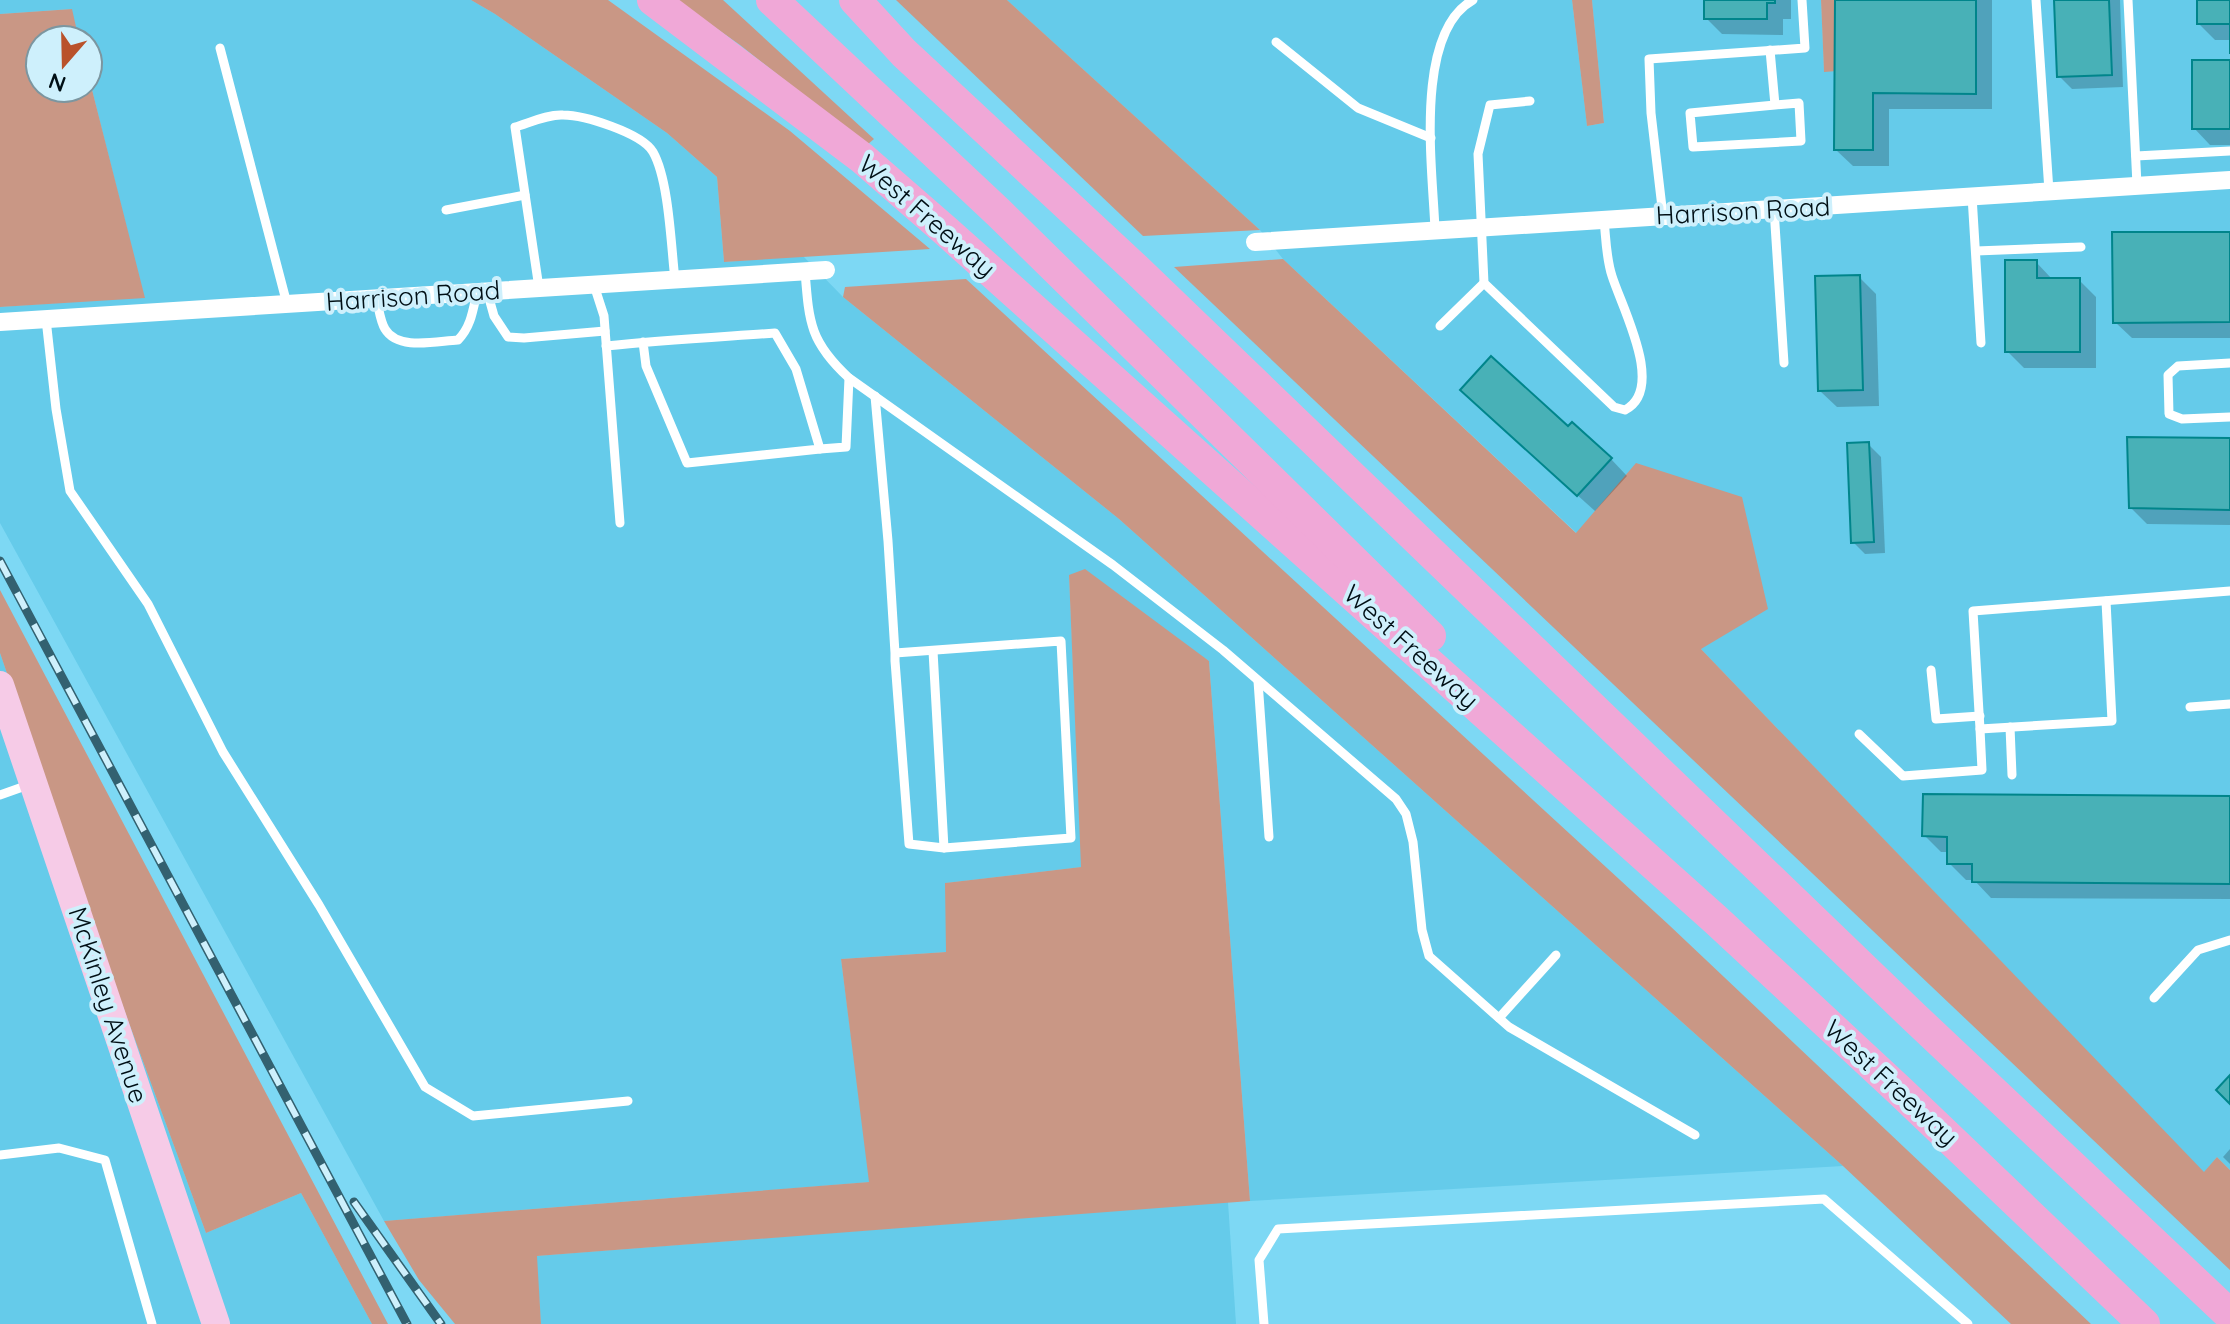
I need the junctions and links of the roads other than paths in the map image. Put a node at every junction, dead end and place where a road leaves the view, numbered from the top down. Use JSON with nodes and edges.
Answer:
{"nodes":[{"id":1,"x":653,"y":0,"type":"edge"},
{"id":2,"x":772,"y":0,"type":"edge"},
{"id":3,"x":844,"y":0,"type":"edge"},
{"id":4,"x":855,"y":0,"type":"edge"},
{"id":5,"x":1473,"y":0,"type":"edge"},
{"id":6,"x":1802,"y":0,"type":"edge"},
{"id":7,"x":2036,"y":0,"type":"edge"},
{"id":8,"x":2128,"y":0,"type":"edge"},
{"id":9,"x":1276,"y":42,"type":"dead end"},
{"id":10,"x":220,"y":48,"type":"dead end"},
{"id":11,"x":1770,"y":50,"type":"junction"},
{"id":12,"x":904,"y":53,"type":"junction"},
{"id":13,"x":1530,"y":101,"type":"dead end"},
{"id":14,"x":1775,"y":105,"type":"junction"},
{"id":15,"x":1431,"y":138,"type":"junction"},
{"id":16,"x":2230,"y":151,"type":"edge"},
{"id":17,"x":2136,"y":156,"type":"junction"},
{"id":18,"x":2230,"y":180,"type":"edge"},
{"id":19,"x":2137,"y":185,"type":"junction"},
{"id":20,"x":2049,"y":191,"type":"junction"},
{"id":21,"x":525,"y":195,"type":"junction"},
{"id":22,"x":1972,"y":196,"type":"junction"},
{"id":23,"x":1774,"y":209,"type":"junction"},
{"id":24,"x":446,"y":210,"type":"dead end"},
{"id":25,"x":1663,"y":216,"type":"junction"},
{"id":26,"x":1604,"y":220,"type":"junction"},
{"id":27,"x":1480,"y":227,"type":"junction"},
{"id":28,"x":1435,"y":230,"type":"junction"},
{"id":29,"x":1255,"y":242,"type":"dead end"},
{"id":30,"x":2081,"y":247,"type":"dead end"},
{"id":31,"x":1976,"y":251,"type":"junction"},
{"id":32,"x":826,"y":270,"type":"dead end"},
{"id":33,"x":805,"y":271,"type":"junction"},
{"id":34,"x":675,"y":280,"type":"junction"},
{"id":35,"x":1484,"y":283,"type":"junction"},
{"id":36,"x":594,"y":285,"type":"junction"},
{"id":37,"x":539,"y":288,"type":"junction"},
{"id":38,"x":482,"y":292,"type":"junction"},
{"id":39,"x":376,"y":298,"type":"junction"},
{"id":40,"x":287,"y":304,"type":"junction"},
{"id":41,"x":46,"y":319,"type":"junction"},
{"id":42,"x":0,"y":322,"type":"edge"},
{"id":43,"x":1440,"y":326,"type":"dead end"},
{"id":44,"x":605,"y":331,"type":"junction"},
{"id":45,"x":643,"y":342,"type":"junction"},
{"id":46,"x":1981,"y":343,"type":"dead end"},
{"id":47,"x":606,"y":346,"type":"junction"},
{"id":48,"x":1784,"y":363,"type":"dead end"},
{"id":49,"x":2230,"y":363,"type":"edge"},
{"id":50,"x":849,"y":378,"type":"junction"},
{"id":51,"x":875,"y":396,"type":"junction"},
{"id":52,"x":2230,"y":417,"type":"edge"},
{"id":53,"x":820,"y":449,"type":"junction"},
{"id":54,"x":620,"y":523,"type":"dead end"},
{"id":55,"x":2230,"y":591,"type":"edge"},
{"id":56,"x":2106,"y":601,"type":"junction"},
{"id":57,"x":933,"y":651,"type":"junction"},
{"id":58,"x":895,"y":653,"type":"junction"},
{"id":59,"x":1931,"y":670,"type":"dead end"},
{"id":60,"x":1258,"y":681,"type":"junction"},
{"id":61,"x":0,"y":685,"type":"edge"},
{"id":62,"x":2230,"y":704,"type":"edge"},
{"id":63,"x":2190,"y":707,"type":"dead end"},
{"id":64,"x":1980,"y":716,"type":"junction"},
{"id":65,"x":2010,"y":727,"type":"junction"},
{"id":66,"x":1980,"y":729,"type":"junction"},
{"id":67,"x":1859,"y":734,"type":"dead end"},
{"id":68,"x":2012,"y":775,"type":"dead end"},
{"id":69,"x":34,"y":782,"type":"junction"},
{"id":70,"x":0,"y":795,"type":"edge"},
{"id":71,"x":1269,"y":837,"type":"dead end"},
{"id":72,"x":944,"y":848,"type":"junction"},
{"id":73,"x":1716,"y":920,"type":"junction"},
{"id":74,"x":2230,"y":940,"type":"edge"},
{"id":75,"x":1556,"y":955,"type":"dead end"},
{"id":76,"x":2154,"y":998,"type":"dead end"},
{"id":77,"x":1499,"y":1018,"type":"junction"},
{"id":78,"x":628,"y":1101,"type":"dead end"},
{"id":79,"x":1695,"y":1135,"type":"dead end"},
{"id":80,"x":0,"y":1155,"type":"edge"},
{"id":81,"x":2230,"y":1315,"type":"edge"},
{"id":82,"x":152,"y":1324,"type":"edge"},
{"id":83,"x":216,"y":1324,"type":"edge"},
{"id":84,"x":1264,"y":1324,"type":"edge"},
{"id":85,"x":1968,"y":1324,"type":"edge"},
{"id":86,"x":2144,"y":1324,"type":"edge"}],
"edges":[{"from":1,"to":73,"type":"highway","name":"West Freeway"},
{"from":2,"to":73,"type":"highway"},
{"from":3,"to":12,"type":"highway"},
{"from":4,"to":12,"type":"highway"},
{"from":5,"to":15,"type":"lane"},
{"from":6,"to":11,"type":"lane"},
{"from":7,"to":20,"type":"lane"},
{"from":8,"to":17,"type":"lane"},
{"from":9,"to":15,"type":"lane"},
{"from":10,"to":40,"type":"lane"},
{"from":11,"to":14,"type":"lane"},
{"from":11,"to":25,"type":"lane"},
{"from":12,"to":81,"type":"highway"},
{"from":13,"to":27,"type":"lane"},
{"from":14,"to":14,"type":"lane"},
{"from":15,"to":28,"type":"lane"},
{"from":16,"to":17,"type":"lane"},
{"from":17,"to":19,"type":"lane"},
{"from":18,"to":19,"type":"street","name":"Harrison Road"},
{"from":19,"to":20,"type":"street","name":"Harrison Road"},
{"from":20,"to":22,"type":"street","name":"Harrison Road"},
{"from":21,"to":24,"type":"lane"},
{"from":21,"to":34,"type":"lane"},
{"from":21,"to":37,"type":"lane"},
{"from":22,"to":23,"type":"street","name":"Harrison Road"},
{"from":22,"to":31,"type":"lane"},
{"from":23,"to":25,"type":"street","name":"Harrison Road"},
{"from":23,"to":48,"type":"lane"},
{"from":25,"to":26,"type":"street","name":"Harrison Road"},
{"from":26,"to":27,"type":"street","name":"Harrison Road"},
{"from":26,"to":35,"type":"lane"},
{"from":27,"to":28,"type":"street","name":"Harrison Road"},
{"from":27,"to":35,"type":"lane"},
{"from":28,"to":29,"type":"street","name":"Harrison Road"},
{"from":30,"to":31,"type":"lane"},
{"from":31,"to":46,"type":"lane"},
{"from":32,"to":33,"type":"street","name":"Harrison Road"},
{"from":33,"to":34,"type":"street","name":"Harrison Road"},
{"from":33,"to":50,"type":"lane"},
{"from":34,"to":36,"type":"street","name":"Harrison Road"},
{"from":35,"to":43,"type":"lane"},
{"from":36,"to":37,"type":"street","name":"Harrison Road"},
{"from":36,"to":44,"type":"lane"},
{"from":37,"to":38,"type":"street","name":"Harrison Road"},
{"from":38,"to":39,"type":"street","name":"Harrison Road"},
{"from":38,"to":39,"type":"lane"},
{"from":38,"to":44,"type":"lane"},
{"from":39,"to":40,"type":"street","name":"Harrison Road"},
{"from":40,"to":41,"type":"street","name":"Harrison Road"},
{"from":41,"to":42,"type":"street","name":"Harrison Road"},
{"from":41,"to":78,"type":"lane"},
{"from":44,"to":47,"type":"lane"},
{"from":45,"to":47,"type":"lane"},
{"from":45,"to":53,"type":"lane"},
{"from":45,"to":53,"type":"lane"},
{"from":47,"to":54,"type":"lane"},
{"from":49,"to":52,"type":"lane"},
{"from":50,"to":51,"type":"lane"},
{"from":50,"to":53,"type":"lane"},
{"from":51,"to":58,"type":"lane"},
{"from":51,"to":60,"type":"lane"},
{"from":55,"to":56,"type":"lane"},
{"from":56,"to":64,"type":"lane"},
{"from":56,"to":65,"type":"lane"},
{"from":57,"to":58,"type":"lane"},
{"from":57,"to":72,"type":"lane"},
{"from":57,"to":72,"type":"lane"},
{"from":58,"to":72,"type":"lane"},
{"from":59,"to":64,"type":"lane"},
{"from":60,"to":71,"type":"lane"},
{"from":60,"to":77,"type":"lane"},
{"from":61,"to":69,"type":"main road","name":"McKinley Avenue"},
{"from":62,"to":63,"type":"lane"},
{"from":64,"to":66,"type":"lane"},
{"from":65,"to":66,"type":"lane"},
{"from":65,"to":68,"type":"lane"},
{"from":66,"to":67,"type":"lane"},
{"from":69,"to":70,"type":"lane"},
{"from":69,"to":83,"type":"main road","name":"McKinley Avenue"},
{"from":73,"to":86,"type":"highway","name":"West Freeway"},
{"from":74,"to":76,"type":"lane"},
{"from":75,"to":77,"type":"lane"},
{"from":77,"to":79,"type":"lane"},
{"from":80,"to":82,"type":"lane"},
{"from":84,"to":85,"type":"lane"}]}
